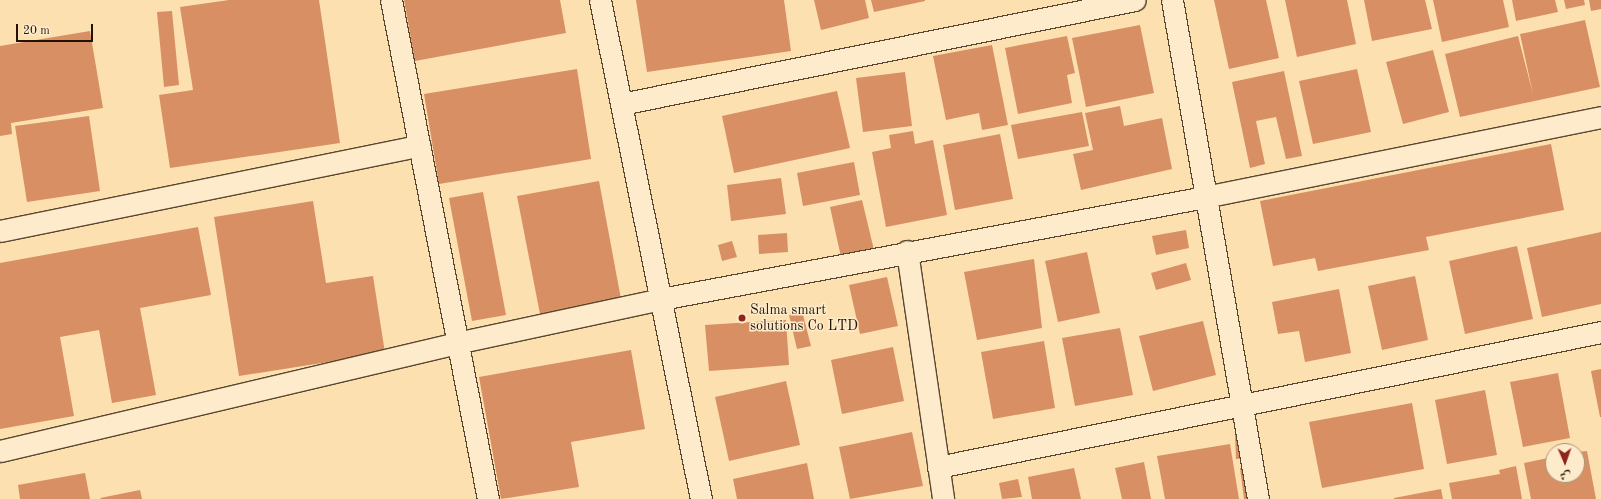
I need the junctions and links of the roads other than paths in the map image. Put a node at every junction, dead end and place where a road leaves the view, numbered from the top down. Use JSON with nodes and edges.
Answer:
{"nodes":[{"id":1,"x":391,"y":0,"type":"edge"},
{"id":2,"x":600,"y":0,"type":"edge"},
{"id":3,"x":1135,"y":0,"type":"edge"},
{"id":4,"x":1172,"y":0,"type":"edge"},
{"id":5,"x":621,"y":104,"type":"junction"},
{"id":6,"x":1601,"y":117,"type":"edge"},
{"id":7,"x":419,"y":146,"type":"junction"},
{"id":8,"x":1205,"y":197,"type":"junction"},
{"id":9,"x":0,"y":230,"type":"edge"},
{"id":10,"x":907,"y":251,"type":"junction"},
{"id":11,"x":661,"y":300,"type":"junction"},
{"id":12,"x":1601,"y":332,"type":"edge"},
{"id":13,"x":456,"y":344,"type":"junction"},
{"id":14,"x":1242,"y":405,"type":"junction"},
{"id":15,"x":0,"y":451,"type":"edge"},
{"id":16,"x":938,"y":467,"type":"junction"},
{"id":17,"x":488,"y":499,"type":"edge"},
{"id":18,"x":701,"y":499,"type":"edge"},
{"id":19,"x":943,"y":499,"type":"edge"},
{"id":20,"x":1258,"y":499,"type":"edge"}],
"edges":[{"from":1,"to":7,"type":"street"},
{"from":2,"to":5,"type":"street"},
{"from":3,"to":5,"type":"street"},
{"from":4,"to":8,"type":"street"},
{"from":5,"to":11,"type":"street"},
{"from":6,"to":8,"type":"street"},
{"from":7,"to":9,"type":"street"},
{"from":7,"to":13,"type":"street"},
{"from":8,"to":10,"type":"street"},
{"from":8,"to":14,"type":"street"},
{"from":10,"to":11,"type":"street"},
{"from":10,"to":16,"type":"street"},
{"from":11,"to":13,"type":"street"},
{"from":11,"to":18,"type":"street"},
{"from":12,"to":14,"type":"street"},
{"from":13,"to":15,"type":"street"},
{"from":13,"to":17,"type":"street"},
{"from":14,"to":16,"type":"street"},
{"from":14,"to":20,"type":"street"},
{"from":16,"to":19,"type":"street"}]}
